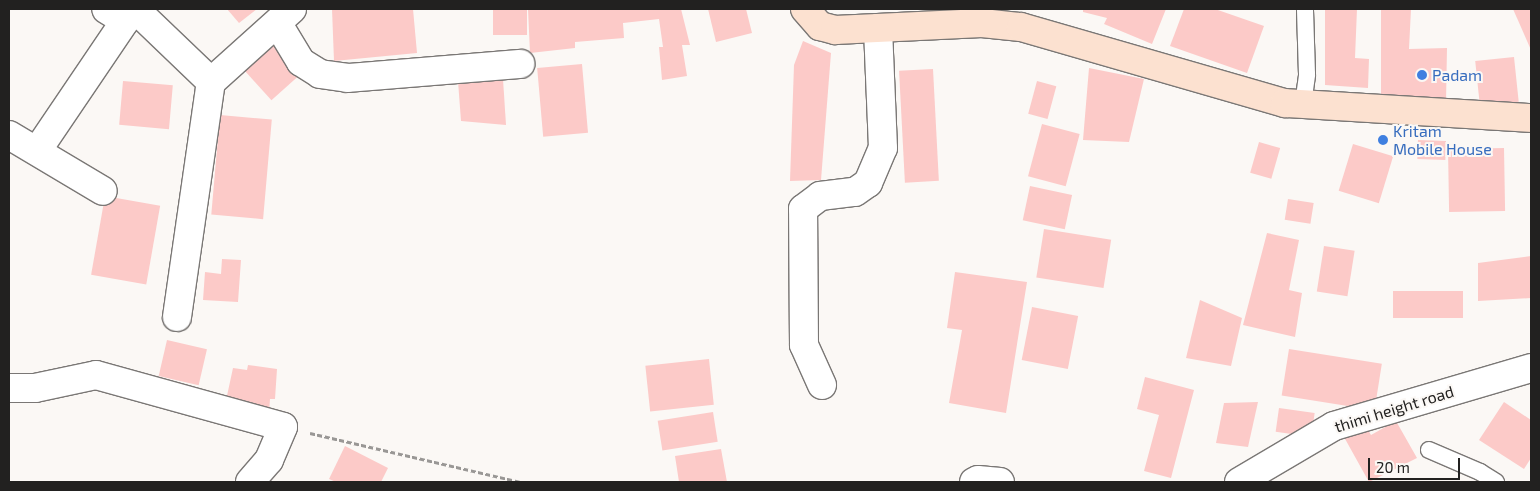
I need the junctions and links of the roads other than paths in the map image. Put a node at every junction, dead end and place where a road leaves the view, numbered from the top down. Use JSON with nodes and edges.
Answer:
{"nodes":[{"id":1,"x":106,"y":9,"type":"edge"},
{"id":2,"x":135,"y":9,"type":"edge"},
{"id":3,"x":805,"y":9,"type":"edge"},
{"id":4,"x":1304,"y":9,"type":"edge"},
{"id":5,"x":285,"y":16,"type":"edge"},
{"id":6,"x":878,"y":28,"type":"junction"},
{"id":7,"x":520,"y":64,"type":"dead end"},
{"id":8,"x":211,"y":82,"type":"junction"},
{"id":9,"x":1303,"y":104,"type":"junction"},
{"id":10,"x":1531,"y":118,"type":"edge"},
{"id":11,"x":9,"y":135,"type":"edge"},
{"id":12,"x":37,"y":152,"type":"junction"},
{"id":13,"x":103,"y":191,"type":"dead end"},
{"id":14,"x":177,"y":317,"type":"dead end"},
{"id":15,"x":1531,"y":368,"type":"edge"},
{"id":16,"x":822,"y":385,"type":"dead end"},
{"id":17,"x":9,"y":388,"type":"edge"},
{"id":18,"x":1430,"y":450,"type":"dead end"},
{"id":19,"x":250,"y":482,"type":"edge"},
{"id":20,"x":974,"y":482,"type":"edge"},
{"id":21,"x":1000,"y":482,"type":"edge"},
{"id":22,"x":1239,"y":482,"type":"edge"},
{"id":23,"x":1496,"y":482,"type":"edge"}],
"edges":[{"from":1,"to":12,"type":"street"},
{"from":2,"to":8,"type":"street"},
{"from":3,"to":6,"type":"street"},
{"from":4,"to":9,"type":"lane"},
{"from":5,"to":7,"type":"street"},
{"from":5,"to":8,"type":"street"},
{"from":6,"to":9,"type":"street"},
{"from":6,"to":16,"type":"street"},
{"from":8,"to":14,"type":"street"},
{"from":9,"to":10,"type":"street"},
{"from":11,"to":12,"type":"street"},
{"from":12,"to":13,"type":"street"},
{"from":15,"to":22,"type":"street","name":"thimi height road"},
{"from":17,"to":19,"type":"street"},
{"from":18,"to":23,"type":"lane"},
{"from":20,"to":21,"type":"street"}]}
